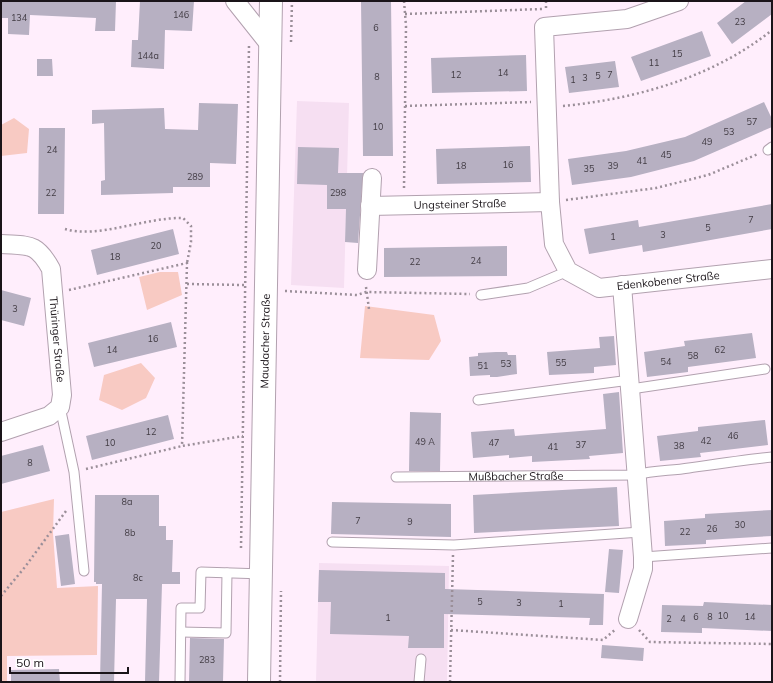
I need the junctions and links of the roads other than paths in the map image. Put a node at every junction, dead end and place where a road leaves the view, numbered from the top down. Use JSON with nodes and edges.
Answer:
{"nodes":[{"id":1,"x":235,"y":1,"type":"edge"},
{"id":2,"x":271,"y":1,"type":"edge"},
{"id":3,"x":679,"y":1,"type":"edge"},
{"id":4,"x":270,"y":45,"type":"junction"},
{"id":5,"x":372,"y":178,"type":"dead end"},
{"id":6,"x":550,"y":202,"type":"junction"},
{"id":7,"x":370,"y":206,"type":"junction"},
{"id":8,"x":1,"y":244,"type":"edge"},
{"id":9,"x":772,"y":269,"type":"edge"},
{"id":10,"x":367,"y":270,"type":"road end"},
{"id":11,"x":568,"y":271,"type":"junction"},
{"id":12,"x":622,"y":285,"type":"junction"},
{"id":13,"x":481,"y":295,"type":"road end"},
{"id":14,"x":765,"y":369,"type":"dead end"},
{"id":15,"x":630,"y":384,"type":"junction"},
{"id":16,"x":478,"y":400,"type":"dead end"},
{"id":17,"x":60,"y":407,"type":"junction"},
{"id":18,"x":1,"y":432,"type":"edge"},
{"id":19,"x":772,"y":457,"type":"edge"},
{"id":20,"x":636,"y":475,"type":"junction"},
{"id":21,"x":396,"y":477,"type":"dead end"},
{"id":22,"x":641,"y":532,"type":"junction"},
{"id":23,"x":332,"y":542,"type":"dead end"},
{"id":24,"x":772,"y":548,"type":"edge"},
{"id":25,"x":643,"y":557,"type":"junction"},
{"id":26,"x":84,"y":571,"type":"dead end"},
{"id":27,"x":227,"y":573,"type":"junction"},
{"id":28,"x":261,"y":574,"type":"junction"},
{"id":29,"x":628,"y":619,"type":"road end"},
{"id":30,"x":181,"y":632,"type":"junction"},
{"id":31,"x":421,"y":659,"type":"dead end"},
{"id":32,"x":258,"y":680,"type":"edge"},
{"id":33,"x":180,"y":682,"type":"edge"},
{"id":34,"x":419,"y":682,"type":"edge"}],
"edges":[{"from":1,"to":4,"type":"street"},
{"from":2,"to":4,"type":"main road","name":"Maudacher Straße"},
{"from":3,"to":6,"type":"street"},
{"from":4,"to":28,"type":"main road","name":"Maudacher Straße"},
{"from":5,"to":7,"type":"street"},
{"from":6,"to":7,"type":"street","name":"Ungsteiner Straße"},
{"from":6,"to":11,"type":"street"},
{"from":7,"to":10,"type":"street"},
{"from":8,"to":17,"type":"street","name":"Thüringer Straße"},
{"from":9,"to":12,"type":"street","name":"Edenkobener Straße"},
{"from":11,"to":12,"type":"street","name":"Edenkobener Straße"},
{"from":11,"to":13,"type":"lane"},
{"from":12,"to":15,"type":"street"},
{"from":14,"to":15,"type":"lane"},
{"from":15,"to":16,"type":"lane"},
{"from":15,"to":20,"type":"street"},
{"from":17,"to":18,"type":"street"},
{"from":17,"to":26,"type":"lane"},
{"from":19,"to":20,"type":"lane","name":"Mußbacher Straße"},
{"from":20,"to":21,"type":"lane","name":"Mußbacher Straße"},
{"from":20,"to":22,"type":"street"},
{"from":22,"to":23,"type":"lane"},
{"from":22,"to":25,"type":"street"},
{"from":24,"to":25,"type":"lane"},
{"from":25,"to":29,"type":"street"},
{"from":27,"to":28,"type":"lane"},
{"from":27,"to":30,"type":"lane"},
{"from":27,"to":30,"type":"lane"},
{"from":28,"to":32,"type":"main road","name":"Maudacher Straße"},
{"from":30,"to":33,"type":"lane"},
{"from":31,"to":34,"type":"lane"}]}
